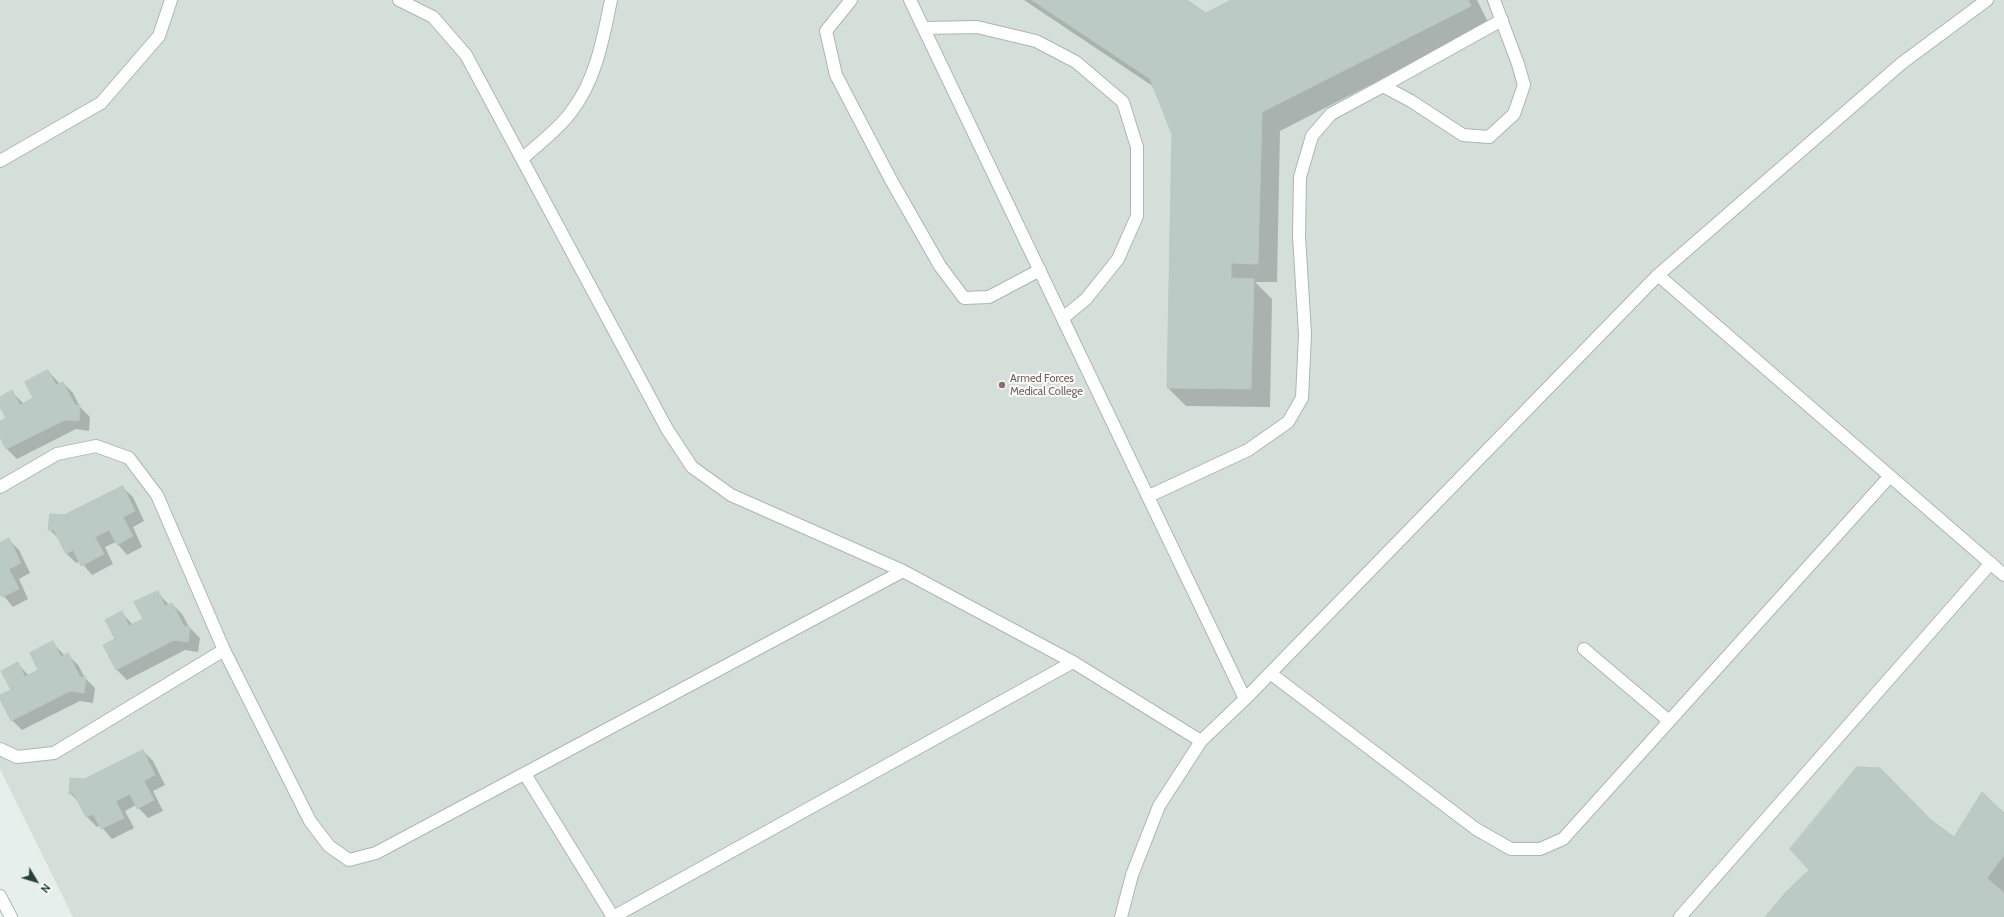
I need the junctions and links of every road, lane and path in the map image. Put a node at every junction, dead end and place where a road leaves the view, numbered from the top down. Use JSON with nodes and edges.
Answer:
{"nodes":[{"id":1,"x":171,"y":0,"type":"edge"},
{"id":2,"x":399,"y":0,"type":"edge"},
{"id":3,"x":611,"y":0,"type":"edge"},
{"id":4,"x":851,"y":0,"type":"edge"},
{"id":5,"x":910,"y":0,"type":"edge"},
{"id":6,"x":1494,"y":0,"type":"edge"},
{"id":7,"x":1987,"y":0,"type":"edge"},
{"id":8,"x":1502,"y":20,"type":"junction"},
{"id":9,"x":924,"y":28,"type":"junction"},
{"id":10,"x":1383,"y":86,"type":"junction"},
{"id":11,"x":522,"y":159,"type":"junction"},
{"id":12,"x":0,"y":161,"type":"edge"},
{"id":13,"x":1040,"y":270,"type":"junction"},
{"id":14,"x":1658,"y":275,"type":"junction"},
{"id":15,"x":1062,"y":318,"type":"junction"},
{"id":16,"x":1890,"y":476,"type":"junction"},
{"id":17,"x":0,"y":487,"type":"edge"},
{"id":18,"x":1149,"y":496,"type":"junction"},
{"id":19,"x":1991,"y":563,"type":"junction"},
{"id":20,"x":903,"y":571,"type":"junction"},
{"id":21,"x":2004,"y":575,"type":"edge"},
{"id":22,"x":1584,"y":649,"type":"dead end"},
{"id":23,"x":224,"y":650,"type":"junction"},
{"id":24,"x":1073,"y":662,"type":"junction"},
{"id":25,"x":1270,"y":673,"type":"junction"},
{"id":26,"x":1245,"y":699,"type":"junction"},
{"id":27,"x":1669,"y":721,"type":"junction"},
{"id":28,"x":1201,"y":741,"type":"junction"},
{"id":29,"x":0,"y":749,"type":"edge"},
{"id":30,"x":525,"y":774,"type":"junction"},
{"id":31,"x":0,"y":896,"type":"edge"},
{"id":32,"x":11,"y":917,"type":"edge"},
{"id":33,"x":613,"y":917,"type":"edge"},
{"id":34,"x":1121,"y":917,"type":"edge"},
{"id":35,"x":1680,"y":917,"type":"edge"}],
"edges":[{"from":1,"to":12,"type":"street"},
{"from":2,"to":11,"type":"street"},
{"from":3,"to":11,"type":"street"},
{"from":4,"to":13,"type":"street"},
{"from":5,"to":9,"type":"street"},
{"from":6,"to":8,"type":"street"},
{"from":7,"to":14,"type":"street"},
{"from":8,"to":10,"type":"street"},
{"from":8,"to":10,"type":"street"},
{"from":9,"to":13,"type":"street"},
{"from":9,"to":15,"type":"street"},
{"from":10,"to":18,"type":"street"},
{"from":11,"to":20,"type":"street"},
{"from":13,"to":15,"type":"street"},
{"from":14,"to":16,"type":"street"},
{"from":14,"to":25,"type":"street"},
{"from":15,"to":18,"type":"street"},
{"from":16,"to":19,"type":"street"},
{"from":16,"to":27,"type":"street"},
{"from":17,"to":23,"type":"street"},
{"from":18,"to":26,"type":"street"},
{"from":19,"to":21,"type":"street"},
{"from":19,"to":35,"type":"street"},
{"from":20,"to":24,"type":"street"},
{"from":20,"to":30,"type":"street"},
{"from":22,"to":27,"type":"street"},
{"from":23,"to":29,"type":"street"},
{"from":23,"to":30,"type":"street"},
{"from":24,"to":28,"type":"street"},
{"from":24,"to":33,"type":"street"},
{"from":25,"to":26,"type":"street"},
{"from":25,"to":27,"type":"street"},
{"from":26,"to":28,"type":"street"},
{"from":28,"to":34,"type":"street"},
{"from":30,"to":33,"type":"street"},
{"from":31,"to":32,"type":"street"}]}
